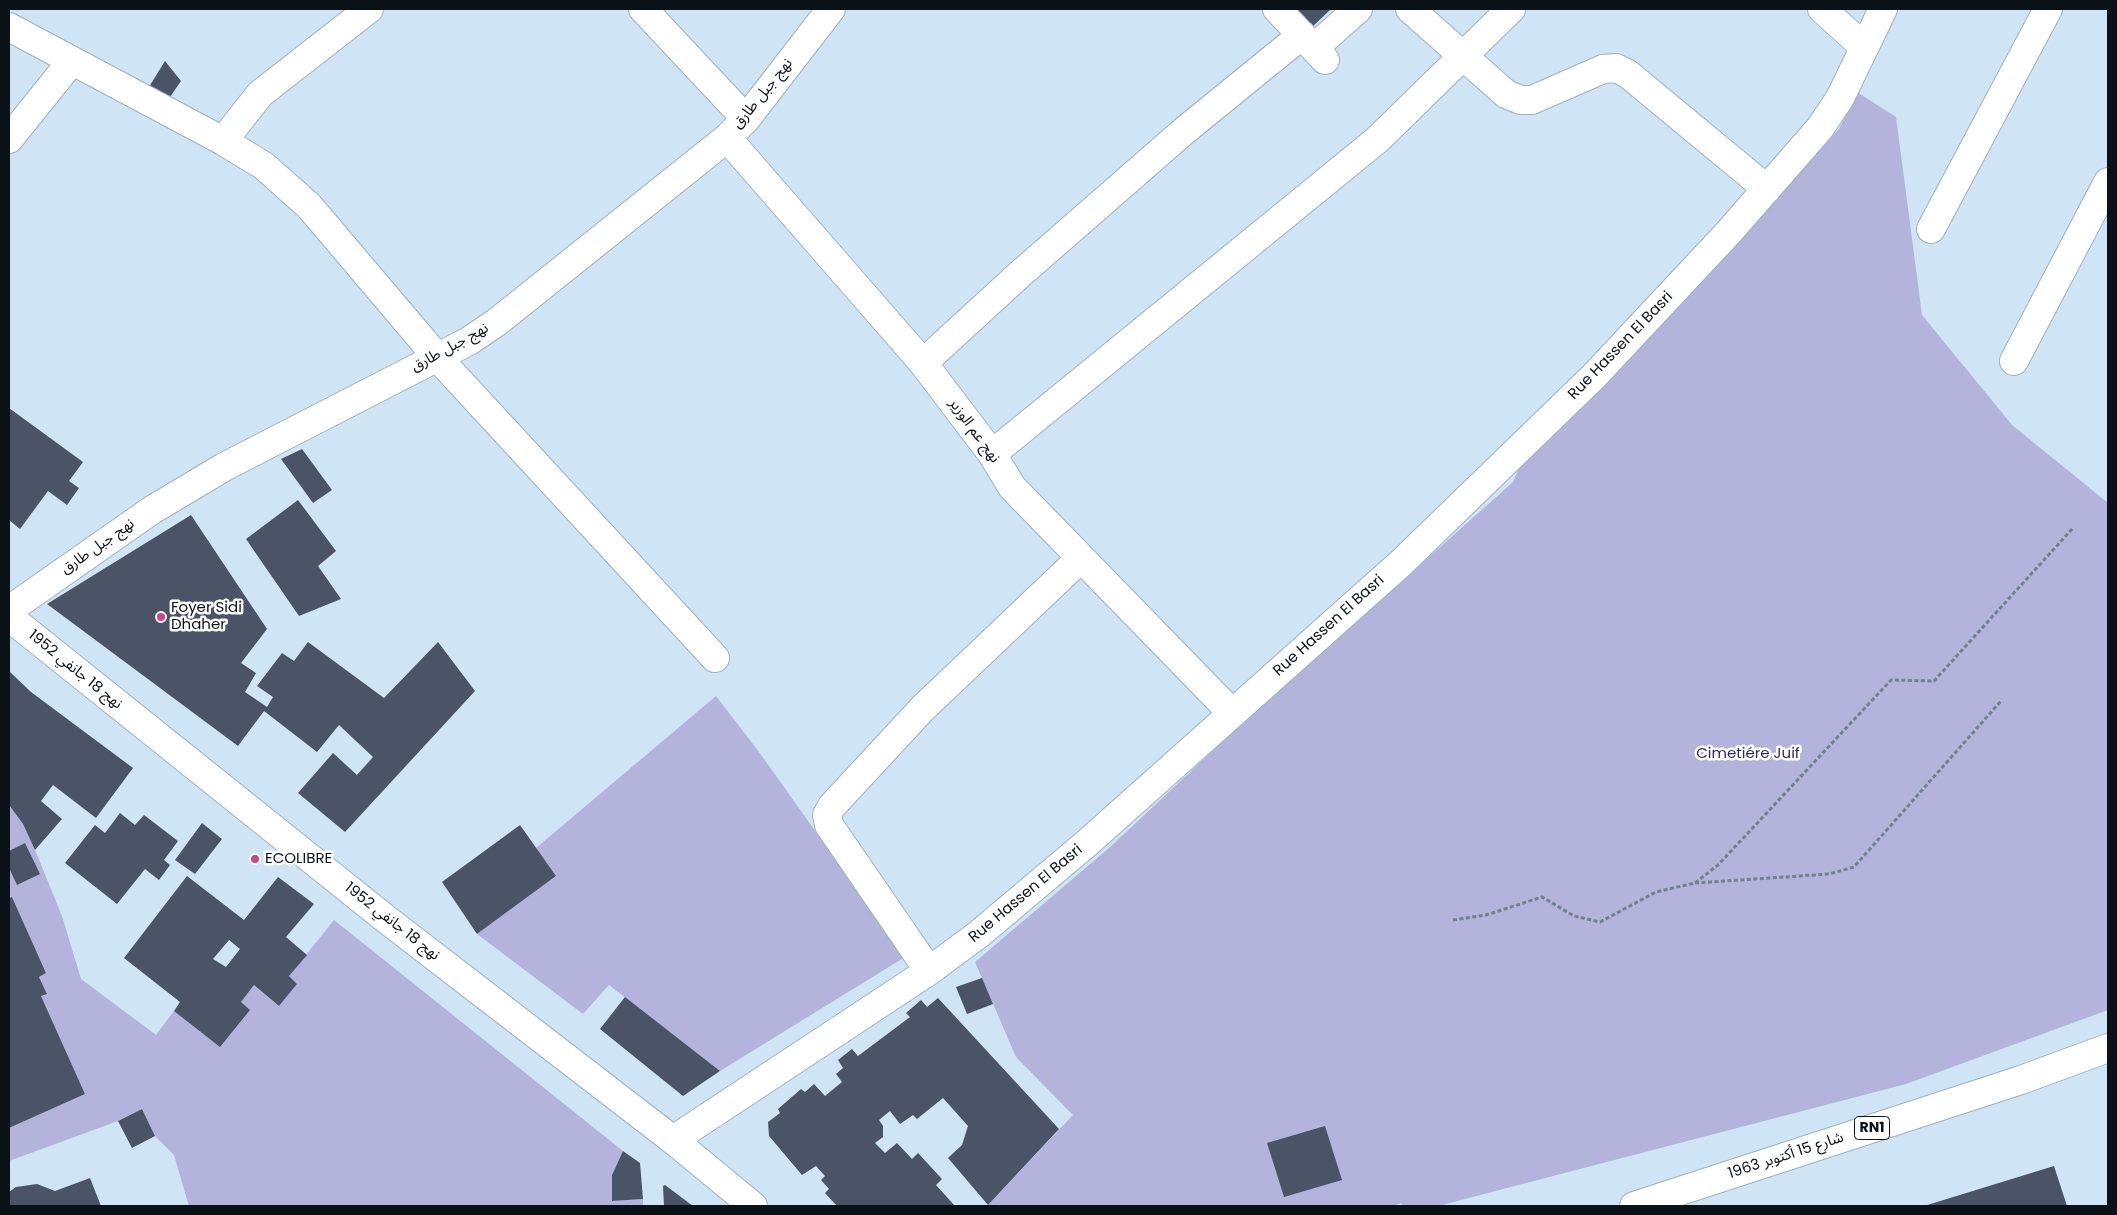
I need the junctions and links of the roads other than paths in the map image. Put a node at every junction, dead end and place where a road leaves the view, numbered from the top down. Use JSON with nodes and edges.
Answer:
{"nodes":[{"id":1,"x":369,"y":9,"type":"edge"},
{"id":2,"x":643,"y":9,"type":"edge"},
{"id":3,"x":831,"y":9,"type":"edge"},
{"id":4,"x":1277,"y":9,"type":"edge"},
{"id":5,"x":1358,"y":9,"type":"edge"},
{"id":6,"x":1410,"y":9,"type":"edge"},
{"id":7,"x":1511,"y":9,"type":"edge"},
{"id":8,"x":1822,"y":9,"type":"edge"},
{"id":9,"x":1883,"y":9,"type":"edge"},
{"id":10,"x":2048,"y":9,"type":"edge"},
{"id":11,"x":9,"y":27,"type":"edge"},
{"id":12,"x":1864,"y":47,"type":"junction"},
{"id":13,"x":1314,"y":48,"type":"junction"},
{"id":14,"x":1462,"y":56,"type":"junction"},
{"id":15,"x":71,"y":62,"type":"junction"},
{"id":16,"x":736,"y":128,"type":"junction"},
{"id":17,"x":9,"y":139,"type":"edge"},
{"id":18,"x":223,"y":141,"type":"junction"},
{"id":19,"x":2108,"y":182,"type":"edge"},
{"id":20,"x":1767,"y":189,"type":"junction"},
{"id":21,"x":1931,"y":229,"type":"dead end"},
{"id":22,"x":437,"y":357,"type":"junction"},
{"id":23,"x":2014,"y":361,"type":"dead end"},
{"id":24,"x":923,"y":363,"type":"junction"},
{"id":25,"x":992,"y":454,"type":"junction"},
{"id":26,"x":1081,"y":558,"type":"junction"},
{"id":27,"x":9,"y":610,"type":"edge"},
{"id":28,"x":9,"y":617,"type":"edge"},
{"id":29,"x":715,"y":658,"type":"dead end"},
{"id":30,"x":1232,"y":713,"type":"junction"},
{"id":31,"x":929,"y":972,"type":"junction"},
{"id":32,"x":2108,"y":1048,"type":"edge"},
{"id":33,"x":673,"y":1140,"type":"junction"},
{"id":34,"x":753,"y":1206,"type":"edge"},
{"id":35,"x":1634,"y":1206,"type":"edge"}],
"edges":[{"from":1,"to":18,"type":"street"},
{"from":2,"to":16,"type":"street","name":"نهج عم الوزير"},
{"from":3,"to":16,"type":"street","name":"نهج جبل طارق"},
{"from":4,"to":13,"type":"street"},
{"from":5,"to":13,"type":"street"},
{"from":6,"to":14,"type":"street"},
{"from":7,"to":14,"type":"street"},
{"from":8,"to":12,"type":"street"},
{"from":9,"to":12,"type":"street","name":"Rue Hassen El Basri"},
{"from":10,"to":21,"type":"street"},
{"from":11,"to":15,"type":"street"},
{"from":12,"to":20,"type":"street","name":"Rue Hassen El Basri"},
{"from":13,"to":24,"type":"street"},
{"from":14,"to":20,"type":"street"},
{"from":14,"to":25,"type":"street"},
{"from":15,"to":17,"type":"street"},
{"from":15,"to":18,"type":"street"},
{"from":16,"to":22,"type":"street","name":"نهج جبل طارق"},
{"from":16,"to":24,"type":"street","name":"نهج عم الوزير"},
{"from":18,"to":22,"type":"street"},
{"from":19,"to":23,"type":"street"},
{"from":20,"to":30,"type":"street","name":"Rue Hassen El Basri"},
{"from":22,"to":27,"type":"street","name":"نهج جبل طارق"},
{"from":22,"to":29,"type":"street"},
{"from":24,"to":25,"type":"street","name":"نهج عم الوزير"},
{"from":25,"to":26,"type":"street","name":"نهج عم الوزير"},
{"from":26,"to":30,"type":"street","name":"نهج عم الوزير"},
{"from":26,"to":31,"type":"street"},
{"from":28,"to":33,"type":"street","name":"نهج 18 جانفي 1952"},
{"from":30,"to":31,"type":"street","name":"Rue Hassen El Basri"},
{"from":31,"to":33,"type":"street","name":"Rue Hassen El Basri"},
{"from":32,"to":35,"type":"street","name":"شارع 15 أكتوبر 1963","number":"RN1"},
{"from":33,"to":34,"type":"street","name":"نهج 18 جانفي 1952"}]}
